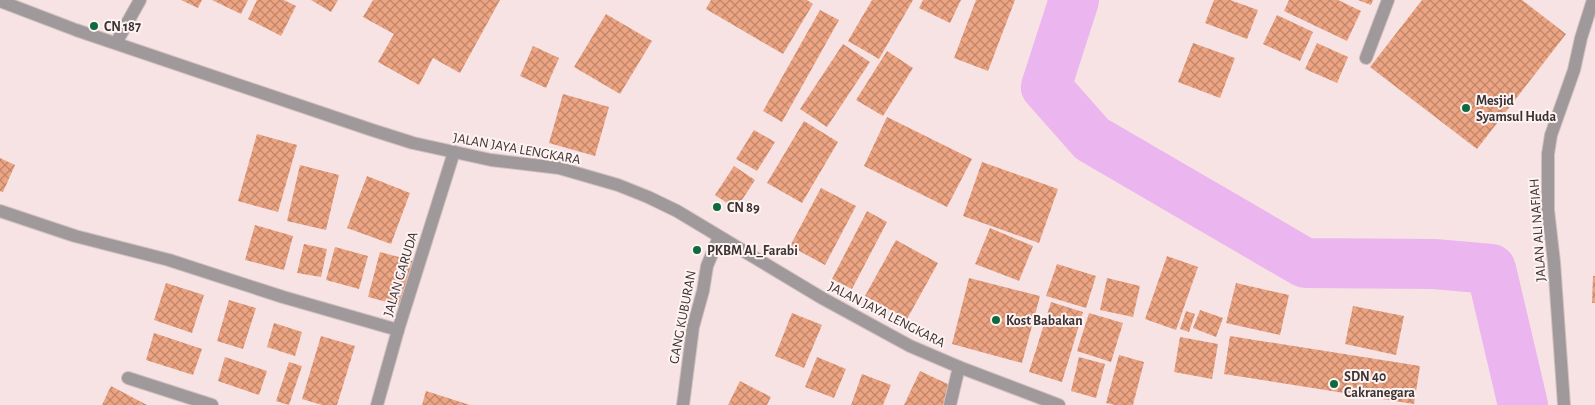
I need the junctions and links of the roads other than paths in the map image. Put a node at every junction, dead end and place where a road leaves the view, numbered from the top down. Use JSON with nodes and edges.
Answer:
{"nodes":[{"id":1,"x":140,"y":0,"type":"edge"},
{"id":2,"x":1388,"y":0,"type":"edge"},
{"id":3,"x":1593,"y":0,"type":"edge"},
{"id":4,"x":0,"y":1,"type":"edge"},
{"id":5,"x":116,"y":43,"type":"junction"},
{"id":6,"x":1366,"y":58,"type":"dead end"},
{"id":7,"x":454,"y":152,"type":"junction"},
{"id":8,"x":0,"y":211,"type":"edge"},
{"id":9,"x":719,"y":237,"type":"junction"},
{"id":10,"x":398,"y":330,"type":"junction"},
{"id":11,"x":959,"y":367,"type":"junction"},
{"id":12,"x":128,"y":378,"type":"dead end"},
{"id":13,"x":212,"y":405,"type":"edge"},
{"id":14,"x":376,"y":405,"type":"edge"},
{"id":15,"x":684,"y":405,"type":"edge"},
{"id":16,"x":950,"y":405,"type":"edge"},
{"id":17,"x":1059,"y":405,"type":"edge"},
{"id":18,"x":1564,"y":405,"type":"edge"}],
"edges":[{"from":1,"to":5,"type":"street"},
{"from":2,"to":6,"type":"street"},
{"from":3,"to":18,"type":"street","name":"JALAN ALI NAFIAH"},
{"from":4,"to":5,"type":"street","name":"JALAN JAYA LENGKARA"},
{"from":5,"to":7,"type":"street","name":"JALAN JAYA LENGKARA"},
{"from":7,"to":9,"type":"street","name":"JALAN JAYA LENGKARA"},
{"from":7,"to":10,"type":"street","name":"JALAN GARUDA"},
{"from":8,"to":10,"type":"street"},
{"from":9,"to":11,"type":"street","name":"JALAN JAYA LENGKARA"},
{"from":9,"to":15,"type":"street","name":"GANG KUBURAN"},
{"from":10,"to":14,"type":"street","name":"JALAN GARUDA"},
{"from":11,"to":16,"type":"street"},
{"from":11,"to":17,"type":"street","name":"JALAN JAYA LENGKARA"},
{"from":12,"to":13,"type":"street"}]}
